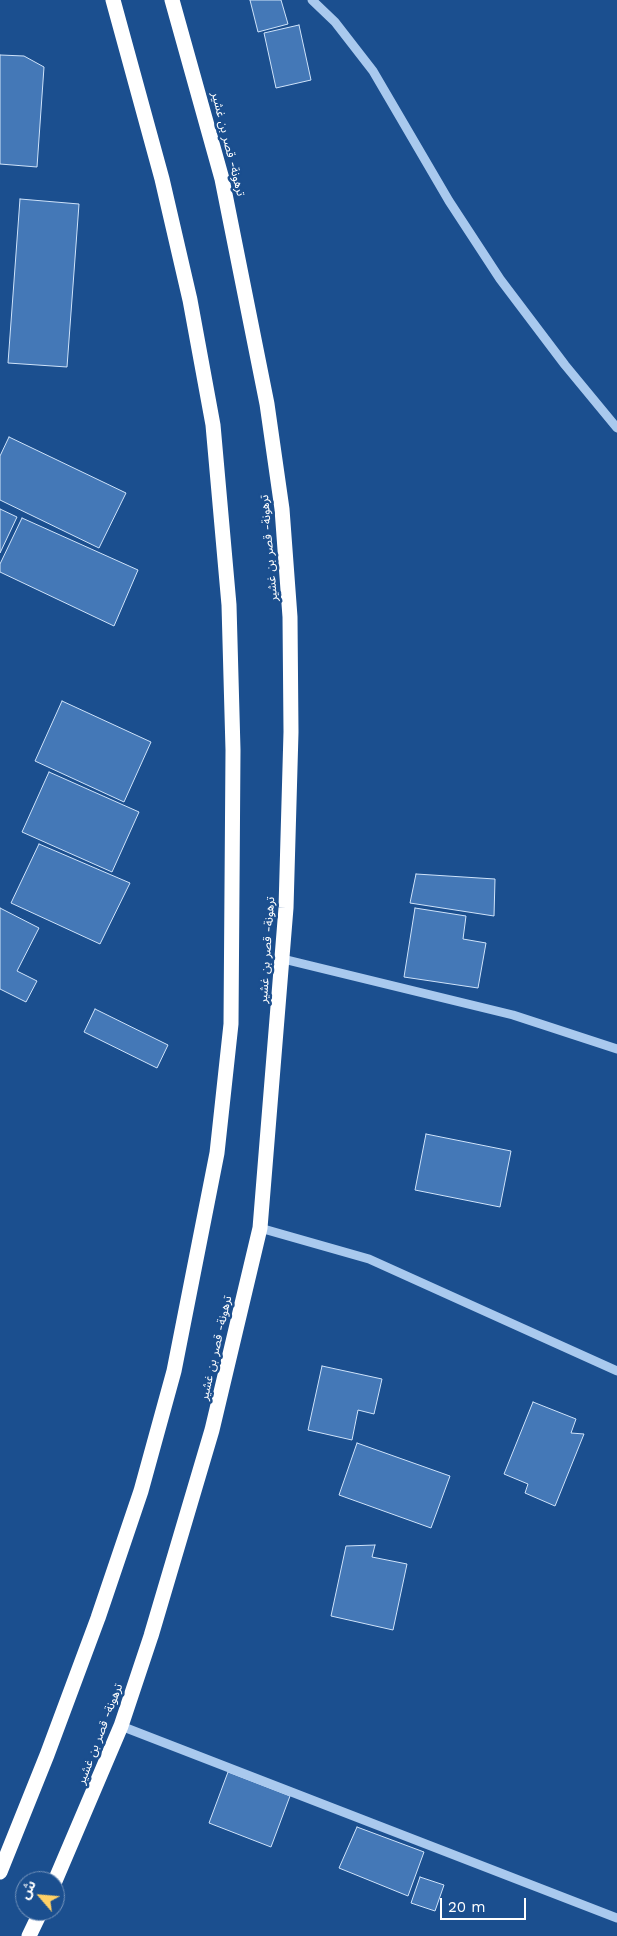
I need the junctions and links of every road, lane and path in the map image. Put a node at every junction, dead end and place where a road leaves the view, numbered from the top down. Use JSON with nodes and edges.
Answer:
{"nodes":[{"id":1,"x":113,"y":0,"type":"edge"},
{"id":2,"x":172,"y":0,"type":"edge"},
{"id":3,"x":312,"y":0,"type":"edge"},
{"id":4,"x":617,"y":428,"type":"edge"},
{"id":5,"x":283,"y":959,"type":"junction"},
{"id":6,"x":617,"y":1049,"type":"edge"},
{"id":7,"x":260,"y":1228,"type":"junction"},
{"id":8,"x":617,"y":1371,"type":"edge"},
{"id":9,"x":121,"y":1726,"type":"junction"},
{"id":10,"x":59,"y":1871,"type":"edge"},
{"id":11,"x":0,"y":1872,"type":"edge"},
{"id":12,"x":617,"y":1918,"type":"edge"},
{"id":13,"x":37,"y":1921,"type":"edge"},
{"id":14,"x":30,"y":1936,"type":"edge"}],
"edges":[{"from":1,"to":11,"type":"highway"},
{"from":2,"to":5,"type":"highway","name":"ترهونة- قصر بن غشير"},
{"from":3,"to":4,"type":"street"},
{"from":5,"to":6,"type":"street"},
{"from":5,"to":7,"type":"highway","name":"ترهونة- قصر بن غشير"},
{"from":7,"to":8,"type":"street"},
{"from":7,"to":9,"type":"highway","name":"ترهونة- قصر بن غشير"},
{"from":9,"to":10,"type":"highway","name":"ترهونة- قصر بن غشير"},
{"from":9,"to":12,"type":"street"},
{"from":13,"to":14,"type":"highway"}]}
